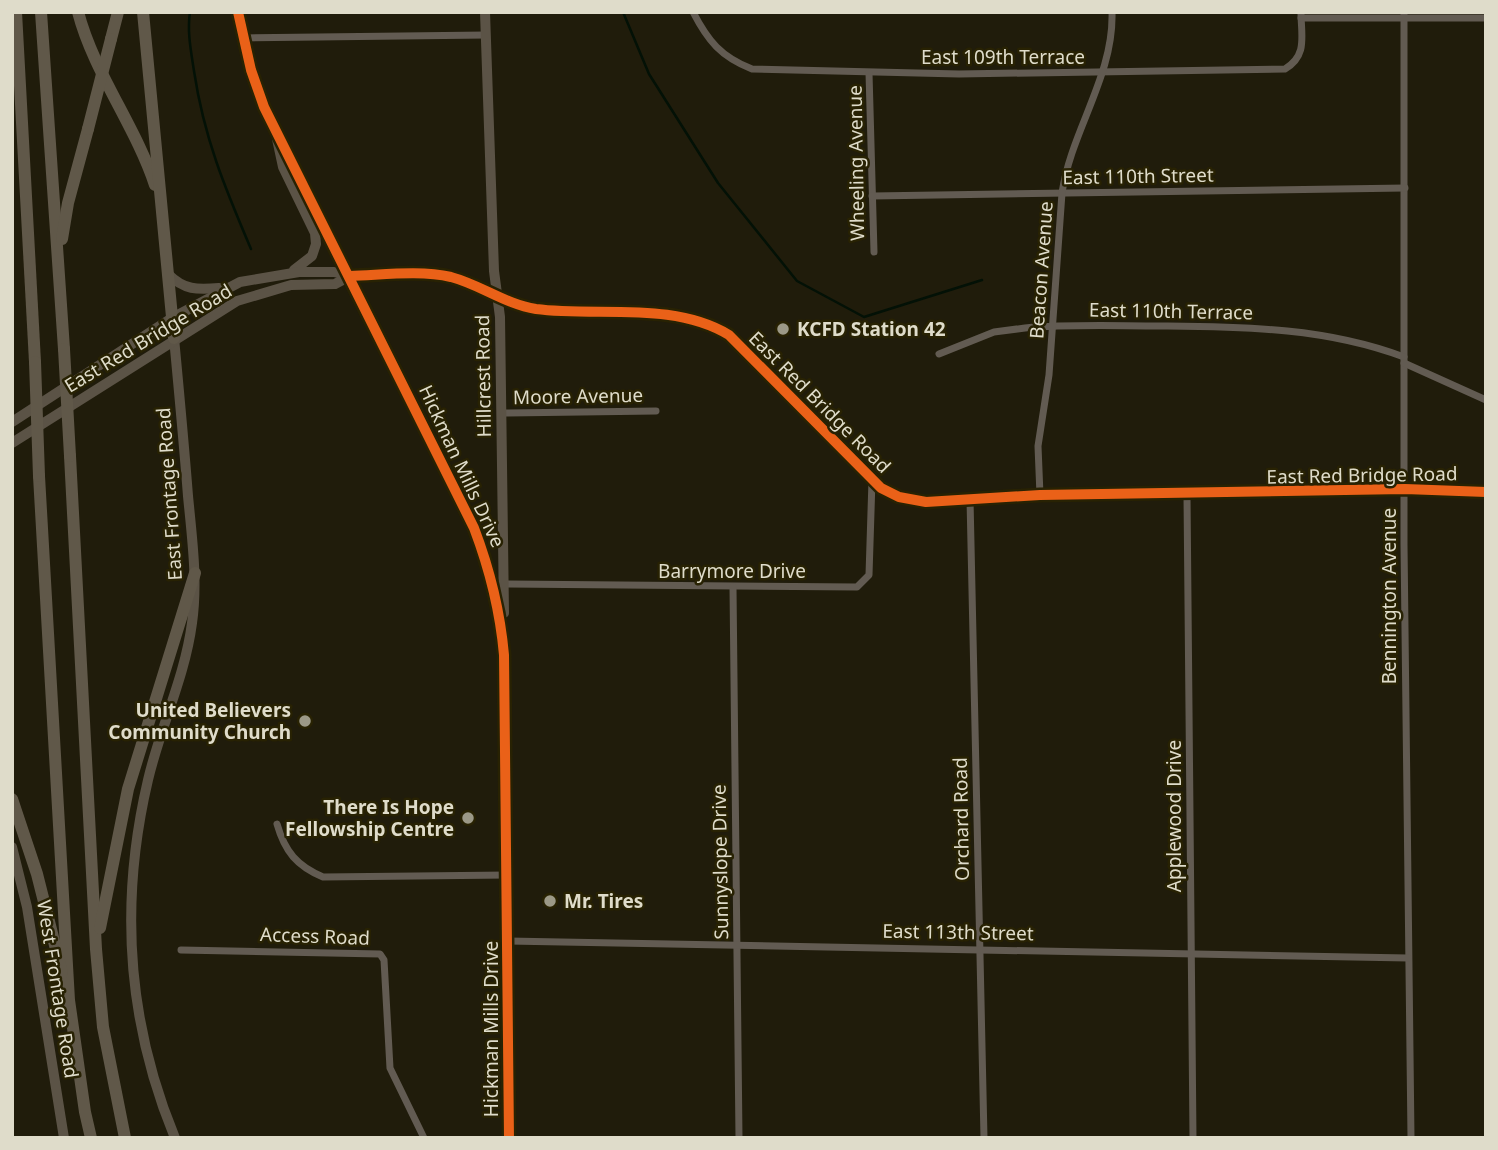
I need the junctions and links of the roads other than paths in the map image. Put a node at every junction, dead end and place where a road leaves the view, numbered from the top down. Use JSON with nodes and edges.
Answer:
{"nodes":[{"id":1,"x":16,"y":12,"type":"edge"},
{"id":2,"x":41,"y":12,"type":"edge"},
{"id":3,"x":78,"y":12,"type":"edge"},
{"id":4,"x":118,"y":12,"type":"edge"},
{"id":5,"x":143,"y":12,"type":"edge"},
{"id":6,"x":238,"y":12,"type":"edge"},
{"id":7,"x":485,"y":12,"type":"edge"},
{"id":8,"x":692,"y":12,"type":"edge"},
{"id":9,"x":1112,"y":12,"type":"edge"},
{"id":10,"x":1301,"y":15,"type":"edge"},
{"id":11,"x":1404,"y":15,"type":"edge"},
{"id":12,"x":1486,"y":18,"type":"edge"},
{"id":13,"x":486,"y":35,"type":"junction"},
{"id":14,"x":243,"y":38,"type":"junction"},
{"id":15,"x":1103,"y":71,"type":"junction"},
{"id":16,"x":869,"y":73,"type":"junction"},
{"id":17,"x":12,"y":96,"type":"edge"},
{"id":18,"x":275,"y":128,"type":"junction"},
{"id":19,"x":23,"y":132,"type":"junction"},
{"id":20,"x":1405,"y":188,"type":"junction"},
{"id":21,"x":1062,"y":193,"type":"junction"},
{"id":22,"x":872,"y":196,"type":"junction"},
{"id":23,"x":160,"y":202,"type":"junction"},
{"id":24,"x":874,"y":252,"type":"dead end"},
{"id":25,"x":59,"y":260,"type":"junction"},
{"id":26,"x":289,"y":273,"type":"junction"},
{"id":27,"x":168,"y":274,"type":"junction"},
{"id":28,"x":350,"y":276,"type":"junction"},
{"id":29,"x":227,"y":287,"type":"junction"},
{"id":30,"x":497,"y":298,"type":"junction"},
{"id":31,"x":172,"y":318,"type":"junction"},
{"id":32,"x":1053,"y":326,"type":"junction"},
{"id":33,"x":174,"y":338,"type":"junction"},
{"id":34,"x":939,"y":354,"type":"dead end"},
{"id":35,"x":1404,"y":360,"type":"junction"},
{"id":36,"x":1486,"y":400,"type":"edge"},
{"id":37,"x":656,"y":411,"type":"dead end"},
{"id":38,"x":502,"y":413,"type":"junction"},
{"id":39,"x":12,"y":422,"type":"edge"},
{"id":40,"x":12,"y":443,"type":"edge"},
{"id":41,"x":872,"y":480,"type":"junction"},
{"id":42,"x":1405,"y":489,"type":"junction"},
{"id":43,"x":1486,"y":492,"type":"edge"},
{"id":44,"x":1040,"y":495,"type":"junction"},
{"id":45,"x":1187,"y":495,"type":"junction"},
{"id":46,"x":970,"y":499,"type":"junction"},
{"id":47,"x":195,"y":573,"type":"junction"},
{"id":48,"x":498,"y":584,"type":"junction"},
{"id":49,"x":733,"y":587,"type":"junction"},
{"id":50,"x":504,"y":655,"type":"joint"},
{"id":51,"x":12,"y":799,"type":"edge"},
{"id":52,"x":277,"y":824,"type":"dead end"},
{"id":53,"x":12,"y":847,"type":"edge"},
{"id":54,"x":507,"y":875,"type":"junction"},
{"id":55,"x":508,"y":941,"type":"junction"},
{"id":56,"x":737,"y":944,"type":"junction"},
{"id":57,"x":979,"y":948,"type":"junction"},
{"id":58,"x":96,"y":949,"type":"junction"},
{"id":59,"x":181,"y":950,"type":"dead end"},
{"id":60,"x":1191,"y":953,"type":"junction"},
{"id":61,"x":1408,"y":958,"type":"junction"},
{"id":62,"x":69,"y":1000,"type":"junction"},
{"id":63,"x":64,"y":1138,"type":"edge"},
{"id":64,"x":91,"y":1138,"type":"edge"},
{"id":65,"x":125,"y":1138,"type":"edge"},
{"id":66,"x":175,"y":1138,"type":"edge"},
{"id":67,"x":424,"y":1138,"type":"edge"},
{"id":68,"x":509,"y":1138,"type":"edge"},
{"id":69,"x":739,"y":1138,"type":"edge"},
{"id":70,"x":984,"y":1138,"type":"edge"},
{"id":71,"x":1193,"y":1138,"type":"edge"},
{"id":72,"x":1411,"y":1138,"type":"edge"}],
"edges":[{"from":1,"to":19,"type":"highway"},
{"from":2,"to":25,"type":"highway"},
{"from":3,"to":23,"type":"highway"},
{"from":4,"to":25,"type":"highway","bridge":true},
{"from":5,"to":23,"type":"highway"},
{"from":6,"to":14,"type":"street","name":"Hickman Mills Drive"},
{"from":7,"to":13,"type":"street","name":"Hillcrest Road"},
{"from":8,"to":16,"type":"street","name":"East 109th Terrace"},
{"from":9,"to":15,"type":"street","name":"Beacon Avenue"},
{"from":10,"to":11,"type":"street"},
{"from":10,"to":15,"type":"street","name":"East 109th Terrace"},
{"from":11,"to":12,"type":"street"},
{"from":11,"to":20,"type":"street","name":"Bennington Avenue"},
{"from":13,"to":14,"type":"street"},
{"from":13,"to":30,"type":"street","name":"Hillcrest Road"},
{"from":14,"to":18,"type":"street","name":"Hickman Mills Drive"},
{"from":15,"to":16,"type":"street","name":"East 109th Terrace"},
{"from":15,"to":21,"type":"street","name":"Beacon Avenue"},
{"from":16,"to":22,"type":"street","name":"Wheeling Avenue"},
{"from":17,"to":19,"type":"highway"},
{"from":18,"to":26,"type":"street"},
{"from":18,"to":28,"type":"street","name":"Hickman Mills Drive"},
{"from":19,"to":62,"type":"highway","bridge":true},
{"from":20,"to":21,"type":"street","name":"East 110th Street"},
{"from":20,"to":35,"type":"street","name":"Bennington Avenue"},
{"from":21,"to":22,"type":"street","name":"East 110th Street"},
{"from":21,"to":32,"type":"street","name":"Beacon Avenue"},
{"from":22,"to":24,"type":"street","name":"Wheeling Avenue"},
{"from":23,"to":27,"type":"highway"},
{"from":25,"to":58,"type":"highway","bridge":true},
{"from":26,"to":28,"type":"street","name":"East Red Bridge Road"},
{"from":26,"to":29,"type":"street","name":"East Red Bridge Road"},
{"from":27,"to":29,"type":"street"},
{"from":27,"to":31,"type":"highway"},
{"from":28,"to":30,"type":"street","name":"East Red Bridge Road"},
{"from":28,"to":33,"type":"street","name":"East Red Bridge Road"},
{"from":28,"to":48,"type":"street","name":"Hickman Mills Drive"},
{"from":29,"to":31,"type":"street","name":"East Red Bridge Road"},
{"from":30,"to":38,"type":"street","name":"Hillcrest Road"},
{"from":30,"to":41,"type":"street","name":"East Red Bridge Road"},
{"from":31,"to":33,"type":"highway"},
{"from":31,"to":39,"type":"street","name":"East Red Bridge Road"},
{"from":32,"to":34,"type":"street","name":"East 110th Terrace"},
{"from":32,"to":35,"type":"street","name":"East 110th Terrace"},
{"from":32,"to":44,"type":"street","name":"Beacon Avenue"},
{"from":33,"to":40,"type":"street","name":"East Red Bridge Road"},
{"from":33,"to":47,"type":"street","name":"East Frontage Road"},
{"from":35,"to":36,"type":"street","name":"East 110th Terrace"},
{"from":35,"to":42,"type":"street","name":"Bennington Avenue"},
{"from":37,"to":38,"type":"street","name":"Moore Avenue"},
{"from":38,"to":48,"type":"street","name":"Hillcrest Road"},
{"from":41,"to":46,"type":"street","name":"East Red Bridge Road"},
{"from":41,"to":49,"type":"street","name":"Barrymore Drive"},
{"from":42,"to":43,"type":"street","name":"East Red Bridge Road"},
{"from":42,"to":45,"type":"street","name":"East Red Bridge Road"},
{"from":42,"to":61,"type":"street","name":"Bennington Avenue"},
{"from":44,"to":45,"type":"street","name":"East Red Bridge Road"},
{"from":44,"to":46,"type":"street","name":"East Red Bridge Road"},
{"from":45,"to":60,"type":"street","name":"Applewood Drive"},
{"from":46,"to":57,"type":"street","name":"Orchard Road"},
{"from":47,"to":58,"type":"highway"},
{"from":47,"to":66,"type":"street","name":"East Frontage Road"},
{"from":48,"to":49,"type":"street","name":"Barrymore Drive"},
{"from":48,"to":50,"type":"street","name":"Hillcrest Road"},
{"from":49,"to":56,"type":"street","name":"Sunnyslope Drive"},
{"from":50,"to":54,"type":"street","name":"Hickman Mills Drive"},
{"from":51,"to":62,"type":"highway"},
{"from":52,"to":54,"type":"street"},
{"from":53,"to":63,"type":"street","name":"West Frontage Road"},
{"from":54,"to":55,"type":"street","name":"Hickman Mills Drive"},
{"from":55,"to":56,"type":"street","name":"East 113th Street"},
{"from":55,"to":68,"type":"street","name":"Hickman Mills Drive"},
{"from":56,"to":57,"type":"street","name":"East 113th Street"},
{"from":56,"to":69,"type":"street","name":"Sunnyslope Drive"},
{"from":57,"to":60,"type":"street","name":"East 113th Street"},
{"from":57,"to":70,"type":"street","name":"Orchard Road"},
{"from":58,"to":65,"type":"highway"},
{"from":59,"to":67,"type":"street","name":"Access Road"},
{"from":60,"to":61,"type":"street","name":"East 113th Street"},
{"from":60,"to":71,"type":"street","name":"Applewood Drive"},
{"from":61,"to":72,"type":"street","name":"Bennington Avenue"},
{"from":62,"to":64,"type":"highway"}]}
